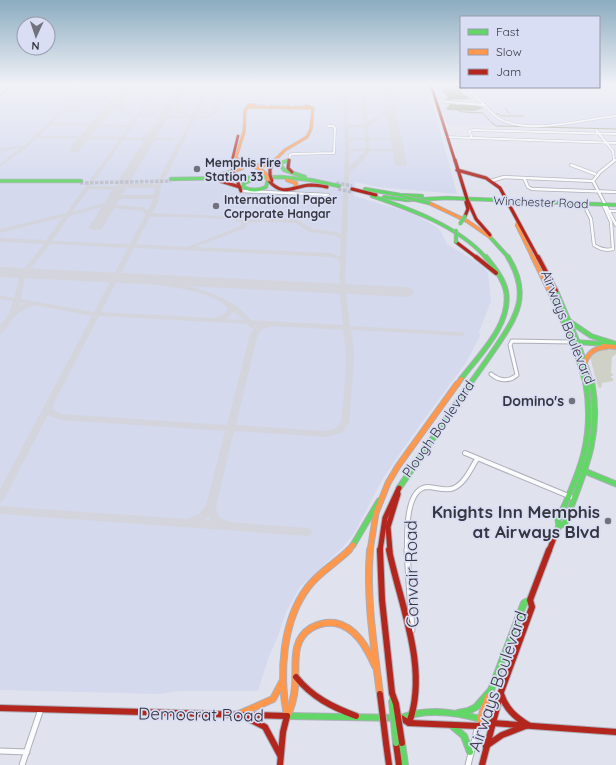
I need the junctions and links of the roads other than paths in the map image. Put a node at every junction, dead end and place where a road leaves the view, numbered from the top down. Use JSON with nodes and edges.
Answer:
{"nodes":[{"id":1,"x":244,"y":121,"type":"edge"},
{"id":2,"x":312,"y":121,"type":"edge"},
{"id":3,"x":441,"y":121,"type":"edge"},
{"id":4,"x":506,"y":121,"type":"edge"},
{"id":5,"x":577,"y":121,"type":"edge"},
{"id":6,"x":328,"y":126,"type":"dead end"},
{"id":7,"x":492,"y":127,"type":"dead end"},
{"id":8,"x":494,"y":130,"type":"junction"},
{"id":9,"x":596,"y":130,"type":"dead end"},
{"id":10,"x":525,"y":132,"type":"junction"},
{"id":11,"x":599,"y":134,"type":"junction"},
{"id":12,"x":616,"y":134,"type":"edge"},
{"id":13,"x":238,"y":136,"type":"dead end"},
{"id":14,"x":446,"y":137,"type":"junction"},
{"id":15,"x":472,"y":138,"type":"junction"},
{"id":16,"x":530,"y":140,"type":"junction"},
{"id":17,"x":605,"y":142,"type":"junction"},
{"id":18,"x":616,"y":143,"type":"edge"},
{"id":19,"x":614,"y":151,"type":"edge"},
{"id":20,"x":277,"y":159,"type":"junction"},
{"id":21,"x":453,"y":159,"type":"junction"},
{"id":22,"x":289,"y":160,"type":"junction"},
{"id":23,"x":615,"y":160,"type":"edge"},
{"id":24,"x":242,"y":163,"type":"junction"},
{"id":25,"x":252,"y":165,"type":"junction"},
{"id":26,"x":571,"y":165,"type":"dead end"},
{"id":27,"x":457,"y":170,"type":"junction"},
{"id":28,"x":234,"y":172,"type":"junction"},
{"id":29,"x":471,"y":172,"type":"junction"},
{"id":30,"x":296,"y":174,"type":"junction"},
{"id":31,"x":595,"y":174,"type":"junction"},
{"id":32,"x":459,"y":176,"type":"junction"},
{"id":33,"x":269,"y":177,"type":"junction"},
{"id":34,"x":283,"y":178,"type":"junction"},
{"id":35,"x":524,"y":178,"type":"junction"},
{"id":36,"x":204,"y":179,"type":"junction"},
{"id":37,"x":259,"y":179,"type":"junction"},
{"id":38,"x":171,"y":180,"type":"tunnel mouth"},
{"id":39,"x":592,"y":180,"type":"junction"},
{"id":40,"x":491,"y":181,"type":"junction"},
{"id":41,"x":0,"y":182,"type":"edge"},
{"id":42,"x":81,"y":182,"type":"tunnel mouth"},
{"id":43,"x":338,"y":186,"type":"junction"},
{"id":44,"x":240,"y":189,"type":"junction"},
{"id":45,"x":352,"y":189,"type":"junction"},
{"id":46,"x":464,"y":190,"type":"junction"},
{"id":47,"x":376,"y":191,"type":"junction"},
{"id":48,"x":598,"y":191,"type":"junction"},
{"id":49,"x":616,"y":192,"type":"edge"},
{"id":50,"x":372,"y":196,"type":"junction"},
{"id":51,"x":328,"y":198,"type":"dead end"},
{"id":52,"x":447,"y":198,"type":"junction"},
{"id":53,"x":455,"y":198,"type":"junction"},
{"id":54,"x":467,"y":199,"type":"junction"},
{"id":55,"x":485,"y":200,"type":"junction"},
{"id":56,"x":506,"y":201,"type":"junction"},
{"id":57,"x":583,"y":203,"type":"junction"},
{"id":58,"x":605,"y":204,"type":"junction"},
{"id":59,"x":616,"y":205,"type":"edge"},
{"id":60,"x":402,"y":206,"type":"junction"},
{"id":61,"x":472,"y":211,"type":"junction"},
{"id":62,"x":610,"y":211,"type":"junction"},
{"id":63,"x":616,"y":211,"type":"edge"},
{"id":64,"x":518,"y":223,"type":"junction"},
{"id":65,"x":616,"y":225,"type":"edge"},
{"id":66,"x":499,"y":245,"type":"junction"},
{"id":67,"x":501,"y":277,"type":"junction"},
{"id":68,"x":568,"y":319,"type":"junction"},
{"id":69,"x":575,"y":343,"type":"junction"},
{"id":70,"x":616,"y":345,"type":"edge"},
{"id":71,"x":608,"y":347,"type":"junction"},
{"id":72,"x":585,"y":362,"type":"junction"},
{"id":73,"x":587,"y":373,"type":"junction"},
{"id":74,"x":491,"y":374,"type":"dead end"},
{"id":75,"x":465,"y":453,"type":"dead end"},
{"id":76,"x":477,"y":459,"type":"junction"},
{"id":77,"x":582,"y":470,"type":"junction"},
{"id":78,"x":403,"y":479,"type":"junction"},
{"id":79,"x":616,"y":484,"type":"edge"},
{"id":80,"x":384,"y":491,"type":"junction"},
{"id":81,"x":569,"y":496,"type":"junction"},
{"id":82,"x":574,"y":498,"type":"junction"},
{"id":83,"x":559,"y":526,"type":"junction"},
{"id":84,"x":530,"y":600,"type":"junction"},
{"id":85,"x":512,"y":634,"type":"junction"},
{"id":86,"x":521,"y":639,"type":"junction"},
{"id":87,"x":412,"y":651,"type":"junction"},
{"id":88,"x":378,"y":673,"type":"junction"},
{"id":89,"x":296,"y":676,"type":"junction"},
{"id":90,"x":282,"y":681,"type":"junction"},
{"id":91,"x":491,"y":690,"type":"junction"},
{"id":92,"x":501,"y":692,"type":"junction"},
{"id":93,"x":0,"y":708,"type":"edge"},
{"id":94,"x":41,"y":709,"type":"junction"},
{"id":95,"x":415,"y":713,"type":"junction"},
{"id":96,"x":239,"y":714,"type":"junction"},
{"id":97,"x":451,"y":714,"type":"junction"},
{"id":98,"x":287,"y":716,"type":"junction"},
{"id":99,"x":359,"y":717,"type":"junction"},
{"id":100,"x":401,"y":718,"type":"junction"},
{"id":101,"x":481,"y":718,"type":"junction"},
{"id":102,"x":409,"y":723,"type":"junction"},
{"id":103,"x":492,"y":723,"type":"junction"},
{"id":104,"x":451,"y":724,"type":"junction"},
{"id":105,"x":528,"y":725,"type":"junction"},
{"id":106,"x":478,"y":726,"type":"junction"},
{"id":107,"x":616,"y":732,"type":"edge"},
{"id":108,"x":399,"y":743,"type":"junction"},
{"id":109,"x":486,"y":746,"type":"junction"},
{"id":110,"x":0,"y":751,"type":"edge"},
{"id":111,"x":27,"y":752,"type":"junction"},
{"id":112,"x":470,"y":752,"type":"junction"},
{"id":113,"x":280,"y":755,"type":"junction"},
{"id":114,"x":22,"y":765,"type":"edge"},
{"id":115,"x":280,"y":765,"type":"edge"},
{"id":116,"x":389,"y":765,"type":"edge"},
{"id":117,"x":399,"y":765,"type":"edge"},
{"id":118,"x":405,"y":765,"type":"edge"},
{"id":119,"x":468,"y":765,"type":"edge"},
{"id":120,"x":482,"y":765,"type":"edge"}],
"edges":[{"from":1,"to":24,"type":"main road"},
{"from":2,"to":20,"type":"main road"},
{"from":3,"to":14,"type":"main road"},
{"from":4,"to":5,"type":"street"},
{"from":6,"to":22,"type":"street"},
{"from":7,"to":8,"type":"street"},
{"from":8,"to":10,"type":"street"},
{"from":8,"to":15,"type":"street"},
{"from":9,"to":11,"type":"street"},
{"from":10,"to":11,"type":"street"},
{"from":10,"to":16,"type":"street"},
{"from":11,"to":12,"type":"street"},
{"from":11,"to":17,"type":"street"},
{"from":13,"to":28,"type":"main road"},
{"from":14,"to":15,"type":"street"},
{"from":14,"to":21,"type":"main road"},
{"from":15,"to":16,"type":"street"},
{"from":16,"to":17,"type":"street"},
{"from":17,"to":18,"type":"street"},
{"from":17,"to":19,"type":"street"},
{"from":19,"to":23,"type":"street"},
{"from":20,"to":22,"type":"main road"},
{"from":20,"to":25,"type":"main road"},
{"from":20,"to":30,"type":"main road"},
{"from":20,"to":33,"type":"main road"},
{"from":21,"to":27,"type":"main road"},
{"from":21,"to":29,"type":"main road"},
{"from":22,"to":30,"type":"main road"},
{"from":23,"to":31,"type":"street"},
{"from":24,"to":25,"type":"main road"},
{"from":24,"to":28,"type":"main road"},
{"from":24,"to":28,"type":"main road"},
{"from":25,"to":33,"type":"main road"},
{"from":26,"to":31,"type":"street"},
{"from":27,"to":29,"type":"main road","name":"Airways Boulevard"},
{"from":27,"to":32,"type":"main road"},
{"from":28,"to":34,"type":"main road"},
{"from":28,"to":36,"type":"main road"},
{"from":28,"to":36,"type":"main road"},
{"from":28,"to":37,"type":"main road"},
{"from":28,"to":44,"type":"main road"},
{"from":29,"to":32,"type":"main road"},
{"from":29,"to":40,"type":"main road","name":"Airways Boulevard"},
{"from":30,"to":43,"type":"main road"},
{"from":31,"to":39,"type":"street"},
{"from":32,"to":46,"type":"main road"},
{"from":33,"to":34,"type":"main road"},
{"from":33,"to":37,"type":"main road"},
{"from":33,"to":43,"type":"main road"},
{"from":34,"to":37,"type":"main road"},
{"from":34,"to":43,"type":"main road"},
{"from":35,"to":39,"type":"street"},
{"from":35,"to":40,"type":"street"},
{"from":35,"to":48,"type":"street"},
{"from":36,"to":38,"type":"main road"},
{"from":36,"to":44,"type":"main road"},
{"from":39,"to":48,"type":"street"},
{"from":40,"to":56,"type":"main road","name":"Airways Boulevard"},
{"from":41,"to":42,"type":"main road"},
{"from":44,"to":51,"type":"street"},
{"from":45,"to":47,"type":"main road"},
{"from":45,"to":50,"type":"main road","name":"Winchester Road"},
{"from":45,"to":52,"type":"main road","name":"Winchester Road"},
{"from":45,"to":60,"type":"main road"},
{"from":46,"to":53,"type":"main road"},
{"from":46,"to":54,"type":"main road"},
{"from":47,"to":52,"type":"main road"},
{"from":47,"to":66,"type":"main road","name":"Plough Boulevard","bridge":true},
{"from":48,"to":49,"type":"street"},
{"from":48,"to":58,"type":"street"},
{"from":50,"to":54,"type":"main road","name":"Winchester Road"},
{"from":50,"to":60,"type":"main road"},
{"from":52,"to":53,"type":"main road","name":"Winchester Road"},
{"from":53,"to":54,"type":"main road","name":"Winchester Road"},
{"from":54,"to":55,"type":"main road","name":"Winchester Road"},
{"from":54,"to":61,"type":"main road"},
{"from":54,"to":67,"type":"main road","bridge":true},
{"from":55,"to":56,"type":"main road","name":"Winchester Road"},
{"from":55,"to":61,"type":"main road"},
{"from":56,"to":57,"type":"main road","name":"Winchester Road"},
{"from":56,"to":64,"type":"main road","name":"Airways Boulevard"},
{"from":57,"to":58,"type":"main road","name":"Winchester Road"},
{"from":57,"to":58,"type":"street"},
{"from":58,"to":59,"type":"main road","name":"Winchester Road"},
{"from":58,"to":62,"type":"street"},
{"from":60,"to":67,"type":"main road","name":"Plough Boulevard"},
{"from":61,"to":66,"type":"main road"},
{"from":62,"to":63,"type":"street"},
{"from":62,"to":65,"type":"street"},
{"from":64,"to":68,"type":"main road","name":"Airways Boulevard"},
{"from":64,"to":69,"type":"main road","name":"Airways Boulevard"},
{"from":66,"to":78,"type":"main road","name":"Plough Boulevard"},
{"from":67,"to":80,"type":"main road","name":"Plough Boulevard"},
{"from":68,"to":69,"type":"main road","name":"Airways Boulevard"},
{"from":68,"to":70,"type":"main road"},
{"from":69,"to":70,"type":"main road"},
{"from":69,"to":71,"type":"main road"},
{"from":69,"to":72,"type":"main road","name":"Airways Boulevard"},
{"from":69,"to":73,"type":"main road","name":"Airways Boulevard"},
{"from":69,"to":74,"type":"street"},
{"from":70,"to":71,"type":"main road"},
{"from":71,"to":72,"type":"main road"},
{"from":72,"to":73,"type":"main road","name":"Airways Boulevard"},
{"from":73,"to":77,"type":"main road","name":"Airways Boulevard"},
{"from":75,"to":76,"type":"street"},
{"from":76,"to":81,"type":"street"},
{"from":76,"to":87,"type":"street","name":"Convair Road"},
{"from":77,"to":79,"type":"main road"},
{"from":77,"to":81,"type":"main road","name":"Airways Boulevard"},
{"from":77,"to":82,"type":"main road","name":"Airways Boulevard"},
{"from":78,"to":87,"type":"main road"},
{"from":78,"to":108,"type":"main road","name":"Plough Boulevard","bridge":true},
{"from":80,"to":88,"type":"main road","name":"Plough Boulevard"},
{"from":80,"to":90,"type":"main road"},
{"from":81,"to":82,"type":"street"},
{"from":81,"to":83,"type":"main road","name":"Airways Boulevard"},
{"from":82,"to":83,"type":"main road","name":"Airways Boulevard"},
{"from":83,"to":84,"type":"main road","name":"Airways Boulevard"},
{"from":84,"to":85,"type":"main road","name":"Airways Boulevard"},
{"from":84,"to":86,"type":"main road","name":"Airways Boulevard"},
{"from":85,"to":86,"type":"street"},
{"from":85,"to":91,"type":"main road","name":"Airways Boulevard"},
{"from":86,"to":92,"type":"main road","name":"Airways Boulevard"},
{"from":87,"to":95,"type":"main road","name":"Convair Road"},
{"from":88,"to":89,"type":"main road"},
{"from":88,"to":116,"type":"main road","name":"Plough Boulevard","bridge":true},
{"from":89,"to":98,"type":"main road"},
{"from":89,"to":99,"type":"main road"},
{"from":90,"to":96,"type":"main road"},
{"from":90,"to":98,"type":"main road"},
{"from":91,"to":97,"type":"main road"},
{"from":91,"to":101,"type":"main road","name":"Airways Boulevard"},
{"from":92,"to":103,"type":"main road","name":"Airways Boulevard"},
{"from":92,"to":105,"type":"main road"},
{"from":93,"to":94,"type":"main road","name":"Democrat Road"},
{"from":94,"to":96,"type":"main road","name":"Democrat Road"},
{"from":94,"to":111,"type":"street"},
{"from":95,"to":97,"type":"main road","name":"Democrat Road"},
{"from":95,"to":100,"type":"main road","name":"Democrat Road"},
{"from":95,"to":102,"type":"main road"},
{"from":96,"to":98,"type":"main road","name":"Democrat Road"},
{"from":96,"to":113,"type":"main road"},
{"from":97,"to":101,"type":"main road","name":"Democrat Road"},
{"from":98,"to":99,"type":"main road","name":"Democrat Road"},
{"from":98,"to":113,"type":"main road"},
{"from":99,"to":100,"type":"main road","name":"Democrat Road"},
{"from":100,"to":102,"type":"main road"},
{"from":101,"to":103,"type":"main road","name":"Democrat Road"},
{"from":101,"to":106,"type":"main road","name":"Airways Boulevard"},
{"from":102,"to":104,"type":"main road","name":"Democrat Road"},
{"from":103,"to":105,"type":"main road","name":"Democrat Road"},
{"from":103,"to":106,"type":"main road","name":"Democrat Road"},
{"from":103,"to":109,"type":"main road","name":"Airways Boulevard"},
{"from":104,"to":106,"type":"main road","name":"Democrat Road"},
{"from":104,"to":112,"type":"main road"},
{"from":105,"to":107,"type":"main road","name":"Democrat Road"},
{"from":105,"to":109,"type":"main road"},
{"from":106,"to":112,"type":"street","name":"Airways Boulevard"},
{"from":108,"to":117,"type":"main road"},
{"from":108,"to":118,"type":"main road"},
{"from":109,"to":120,"type":"main road","name":"Airways Boulevard"},
{"from":110,"to":111,"type":"street"},
{"from":111,"to":114,"type":"street"},
{"from":112,"to":119,"type":"street","name":"Airways Boulevard"},
{"from":113,"to":115,"type":"main road"}]}
